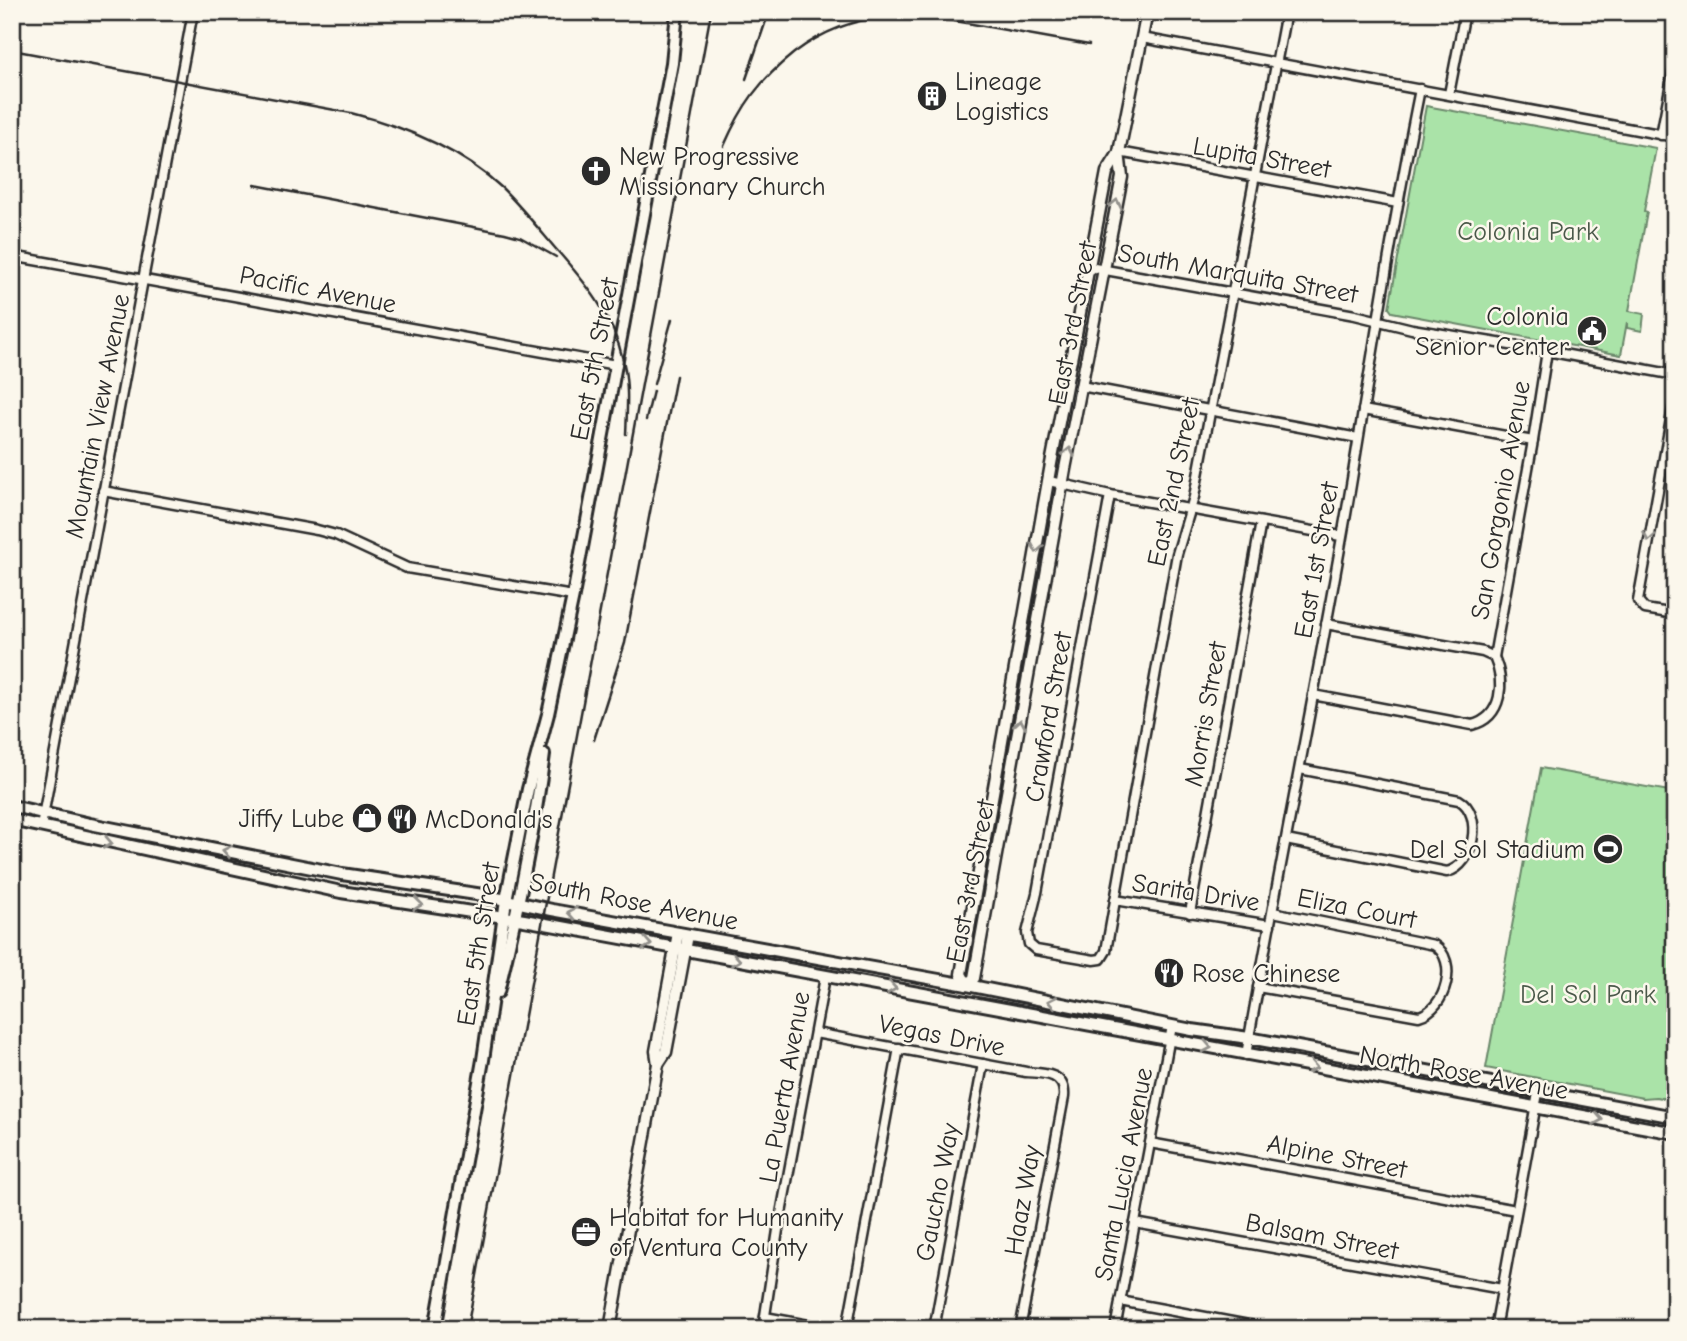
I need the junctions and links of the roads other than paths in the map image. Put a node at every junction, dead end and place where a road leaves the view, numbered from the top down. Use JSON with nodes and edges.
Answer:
{"nodes":[{"id":1,"x":193,"y":12,"type":"edge"},
{"id":2,"x":677,"y":12,"type":"edge"},
{"id":3,"x":1147,"y":12,"type":"edge"},
{"id":4,"x":1286,"y":12,"type":"edge"},
{"id":5,"x":1465,"y":12,"type":"edge"},
{"id":6,"x":1142,"y":37,"type":"junction"},
{"id":7,"x":1277,"y":62,"type":"junction"},
{"id":8,"x":1675,"y":62,"type":"edge"},
{"id":9,"x":1420,"y":89,"type":"junction"},
{"id":10,"x":1449,"y":94,"type":"junction"},
{"id":11,"x":1661,"y":135,"type":"junction"},
{"id":12,"x":1675,"y":137,"type":"edge"},
{"id":13,"x":1119,"y":152,"type":"junction"},
{"id":14,"x":1254,"y":177,"type":"junction"},
{"id":15,"x":1398,"y":204,"type":"junction"},
{"id":16,"x":12,"y":256,"type":"edge"},
{"id":17,"x":1089,"y":267,"type":"junction"},
{"id":18,"x":1104,"y":270,"type":"junction"},
{"id":19,"x":144,"y":278,"type":"junction"},
{"id":20,"x":1233,"y":293,"type":"junction"},
{"id":21,"x":1378,"y":321,"type":"junction"},
{"id":22,"x":1073,"y":348,"type":"junction"},
{"id":23,"x":1088,"y":350,"type":"junction"},
{"id":24,"x":1547,"y":351,"type":"junction"},
{"id":25,"x":616,"y":365,"type":"junction"},
{"id":26,"x":1675,"y":375,"type":"edge"},
{"id":27,"x":1081,"y":386,"type":"junction"},
{"id":28,"x":1675,"y":397,"type":"edge"},
{"id":29,"x":1211,"y":410,"type":"junction"},
{"id":30,"x":1363,"y":410,"type":"junction"},
{"id":31,"x":1358,"y":438,"type":"junction"},
{"id":32,"x":1533,"y":441,"type":"junction"},
{"id":33,"x":1049,"y":481,"type":"junction"},
{"id":34,"x":1063,"y":484,"type":"junction"},
{"id":35,"x":103,"y":491,"type":"junction"},
{"id":36,"x":1110,"y":495,"type":"junction"},
{"id":37,"x":1190,"y":509,"type":"junction"},
{"id":38,"x":1261,"y":522,"type":"junction"},
{"id":39,"x":1341,"y":536,"type":"junction"},
{"id":40,"x":573,"y":596,"type":"junction"},
{"id":41,"x":1675,"y":614,"type":"edge"},
{"id":42,"x":1326,"y":624,"type":"junction"},
{"id":43,"x":1494,"y":657,"type":"junction"},
{"id":44,"x":1313,"y":695,"type":"junction"},
{"id":45,"x":548,"y":714,"type":"junction"},
{"id":46,"x":1300,"y":769,"type":"junction"},
{"id":47,"x":12,"y":806,"type":"edge"},
{"id":48,"x":44,"y":814,"type":"junction"},
{"id":49,"x":12,"y":820,"type":"edge"},
{"id":50,"x":41,"y":827,"type":"junction"},
{"id":51,"x":1286,"y":840,"type":"junction"},
{"id":52,"x":236,"y":870,"type":"junction"},
{"id":53,"x":333,"y":873,"type":"junction"},
{"id":54,"x":506,"y":900,"type":"junction"},
{"id":55,"x":1115,"y":900,"type":"junction"},
{"id":56,"x":519,"y":902,"type":"junction"},
{"id":57,"x":1273,"y":912,"type":"junction"},
{"id":58,"x":1190,"y":913,"type":"junction"},
{"id":59,"x":503,"y":917,"type":"junction"},
{"id":60,"x":515,"y":919,"type":"junction"},
{"id":61,"x":1270,"y":925,"type":"junction"},
{"id":62,"x":683,"y":934,"type":"junction"},
{"id":63,"x":680,"y":950,"type":"junction"},
{"id":64,"x":1101,"y":959,"type":"joint"},
{"id":65,"x":825,"y":977,"type":"junction"},
{"id":66,"x":967,"y":985,"type":"junction"},
{"id":67,"x":1258,"y":987,"type":"junction"},
{"id":68,"x":964,"y":1001,"type":"junction"},
{"id":69,"x":1069,"y":1020,"type":"junction"},
{"id":70,"x":1143,"y":1020,"type":"junction"},
{"id":71,"x":1172,"y":1026,"type":"junction"},
{"id":72,"x":815,"y":1033,"type":"junction"},
{"id":73,"x":1249,"y":1038,"type":"junction"},
{"id":74,"x":1169,"y":1040,"type":"junction"},
{"id":75,"x":899,"y":1048,"type":"junction"},
{"id":76,"x":1246,"y":1055,"type":"junction"},
{"id":77,"x":483,"y":1060,"type":"junction"},
{"id":78,"x":983,"y":1064,"type":"junction"},
{"id":79,"x":1060,"y":1080,"type":"joint"},
{"id":80,"x":1538,"y":1093,"type":"junction"},
{"id":81,"x":1535,"y":1109,"type":"junction"},
{"id":82,"x":1675,"y":1118,"type":"edge"},
{"id":83,"x":1675,"y":1133,"type":"edge"},
{"id":84,"x":1150,"y":1143,"type":"junction"},
{"id":85,"x":1516,"y":1210,"type":"junction"},
{"id":86,"x":1135,"y":1223,"type":"junction"},
{"id":87,"x":1502,"y":1289,"type":"junction"},
{"id":88,"x":1120,"y":1301,"type":"junction"},
{"id":89,"x":765,"y":1317,"type":"junction"},
{"id":90,"x":435,"y":1329,"type":"edge"},
{"id":91,"x":610,"y":1329,"type":"edge"},
{"id":92,"x":763,"y":1329,"type":"edge"},
{"id":93,"x":831,"y":1329,"type":"edge"},
{"id":94,"x":847,"y":1329,"type":"edge"},
{"id":95,"x":933,"y":1329,"type":"edge"},
{"id":96,"x":1020,"y":1329,"type":"edge"},
{"id":97,"x":1115,"y":1329,"type":"edge"},
{"id":98,"x":1270,"y":1329,"type":"edge"},
{"id":99,"x":1495,"y":1329,"type":"edge"}],
"edges":[{"from":1,"to":19,"type":"street","name":"Mountain View Avenue"},
{"from":2,"to":25,"type":"main road","name":"East 5th Street"},
{"from":3,"to":6,"type":"street","name":"East 3rd Street"},
{"from":4,"to":7,"type":"street","name":"East 2nd Street"},
{"from":5,"to":10,"type":"street"},
{"from":6,"to":7,"type":"street"},
{"from":6,"to":13,"type":"street","name":"East 3rd Street"},
{"from":7,"to":9,"type":"street"},
{"from":7,"to":14,"type":"street","name":"East 2nd Street"},
{"from":8,"to":11,"type":"street"},
{"from":9,"to":10,"type":"street"},
{"from":9,"to":15,"type":"street","name":"East 1st Street"},
{"from":10,"to":11,"type":"street"},
{"from":11,"to":12,"type":"street"},
{"from":13,"to":14,"type":"street","name":"Lupita Street"},
{"from":13,"to":17,"type":"street","name":"East 3rd Street"},
{"from":18,"to":13,"type":"street","name":"East 3rd Street","one_way":true},
{"from":14,"to":15,"type":"street","name":"Lupita Street"},
{"from":14,"to":20,"type":"street","name":"East 2nd Street"},
{"from":15,"to":21,"type":"street","name":"East 1st Street"},
{"from":16,"to":19,"type":"street","name":"Pacific Avenue"},
{"from":17,"to":18,"type":"street","name":"South Marquita Street"},
{"from":17,"to":22,"type":"street","name":"East 3rd Street"},
{"from":18,"to":20,"type":"street","name":"South Marquita Street"},
{"from":18,"to":23,"type":"street","name":"East 3rd Street"},
{"from":19,"to":25,"type":"street","name":"Pacific Avenue"},
{"from":19,"to":35,"type":"street","name":"Mountain View Avenue"},
{"from":20,"to":21,"type":"street","name":"South Marquita Street"},
{"from":20,"to":29,"type":"street","name":"East 2nd Street"},
{"from":21,"to":24,"type":"street","name":"South Marquita Street"},
{"from":21,"to":30,"type":"street","name":"East 1st Street"},
{"from":22,"to":23,"type":"street"},
{"from":22,"to":33,"type":"street","name":"East 3rd Street"},
{"from":23,"to":27,"type":"street","name":"East 3rd Street"},
{"from":24,"to":26,"type":"street","name":"South Marquita Street"},
{"from":24,"to":32,"type":"street","name":"San Gorgonio Avenue"},
{"from":25,"to":40,"type":"main road","name":"East 5th Street"},
{"from":27,"to":29,"type":"street"},
{"from":34,"to":27,"type":"street","name":"East 3rd Street","one_way":true},
{"from":28,"to":41,"type":"street","one_way":true},
{"from":29,"to":31,"type":"street"},
{"from":29,"to":37,"type":"street","name":"East 2nd Street"},
{"from":30,"to":31,"type":"street","name":"East 1st Street"},
{"from":30,"to":32,"type":"street"},
{"from":31,"to":39,"type":"street","name":"East 1st Street"},
{"from":32,"to":43,"type":"street","name":"San Gorgonio Avenue"},
{"from":33,"to":34,"type":"street"},
{"from":33,"to":66,"type":"street","name":"East 3rd Street","one_way":true},
{"from":34,"to":36,"type":"street"},
{"from":66,"to":34,"type":"street","name":"East 3rd Street","one_way":true},
{"from":35,"to":40,"type":"street"},
{"from":35,"to":48,"type":"street","name":"Mountain View Avenue"},
{"from":36,"to":37,"type":"street"},
{"from":36,"to":64,"type":"street","name":"Crawford Street"},
{"from":37,"to":38,"type":"street"},
{"from":37,"to":55,"type":"street","name":"East 2nd Street"},
{"from":38,"to":39,"type":"street"},
{"from":38,"to":58,"type":"street","name":"Morris Street"},
{"from":39,"to":42,"type":"street","name":"East 1st Street"},
{"from":40,"to":45,"type":"main road","name":"East 5th Street"},
{"from":42,"to":43,"type":"street"},
{"from":42,"to":44,"type":"street","name":"East 1st Street"},
{"from":43,"to":44,"type":"street","name":"San Gorgonio Avenue"},
{"from":44,"to":46,"type":"street","name":"East 1st Street"},
{"from":45,"to":54,"type":"main road","name":"East 5th Street"},
{"from":45,"to":56,"type":"main road","name":"East 5th Street"},
{"from":46,"to":51,"type":"street","name":"East 1st Street"},
{"from":46,"to":51,"type":"street"},
{"from":47,"to":48,"type":"main road","name":"South Rose Avenue"},
{"from":48,"to":50,"type":"street","name":"Mountain View Avenue"},
{"from":53,"to":48,"type":"main road","name":"South Rose Avenue","one_way":true},
{"from":49,"to":50,"type":"main road","name":"South Rose Avenue"},
{"from":50,"to":52,"type":"main road","name":"South Rose Avenue","one_way":true},
{"from":51,"to":57,"type":"street","name":"East 1st Street"},
{"from":52,"to":53,"type":"main road"},
{"from":52,"to":59,"type":"main road","name":"South Rose Avenue","one_way":true},
{"from":53,"to":54,"type":"main road","name":"South Rose Avenue"},
{"from":54,"to":56,"type":"main road","name":"South Rose Avenue"},
{"from":54,"to":59,"type":"main road","name":"East 5th Street"},
{"from":55,"to":58,"type":"street","name":"Sarita Drive"},
{"from":55,"to":64,"type":"street","name":"East 2nd Street"},
{"from":56,"to":60,"type":"main road","name":"East 5th Street"},
{"from":62,"to":56,"type":"main road","name":"South Rose Avenue","one_way":true},
{"from":57,"to":61,"type":"street","name":"East 1st Street"},
{"from":57,"to":67,"type":"street","name":"Eliza Court"},
{"from":58,"to":61,"type":"street","name":"Sarita Drive"},
{"from":59,"to":60,"type":"main road","name":"South Rose Avenue"},
{"from":59,"to":77,"type":"main road","name":"East 5th Street"},
{"from":60,"to":63,"type":"main road","name":"South Rose Avenue","one_way":true},
{"from":60,"to":77,"type":"main road","name":"East 5th Street"},
{"from":61,"to":67,"type":"street","name":"East 1st Street"},
{"from":62,"to":63,"type":"street"},
{"from":62,"to":66,"type":"main road","name":"South Rose Avenue"},
{"from":63,"to":65,"type":"main road","name":"South Rose Avenue","one_way":true},
{"from":63,"to":91,"type":"street"},
{"from":65,"to":68,"type":"main road","name":"South Rose Avenue","one_way":true},
{"from":65,"to":72,"type":"street","name":"La Puerta Avenue"},
{"from":66,"to":68,"type":"street"},
{"from":70,"to":66,"type":"main road","name":"South Rose Avenue","one_way":true},
{"from":67,"to":73,"type":"street","name":"East 1st Street"},
{"from":68,"to":69,"type":"main road","name":"South Rose Avenue"},
{"from":69,"to":70,"type":"main road"},
{"from":69,"to":74,"type":"main road","name":"South Rose Avenue"},
{"from":70,"to":71,"type":"main road","name":"South Rose Avenue"},
{"from":71,"to":73,"type":"main road","name":"South Rose Avenue"},
{"from":71,"to":74,"type":"street","name":"Santa Lucia Avenue"},
{"from":72,"to":75,"type":"street","name":"Vegas Drive"},
{"from":72,"to":89,"type":"street","name":"La Puerta Avenue"},
{"from":73,"to":76,"type":"street","name":"East 1st Street"},
{"from":73,"to":80,"type":"main road","name":"North Rose Avenue"},
{"from":74,"to":76,"type":"main road","name":"South Rose Avenue","one_way":true},
{"from":74,"to":84,"type":"street","name":"Santa Lucia Avenue"},
{"from":75,"to":78,"type":"street","name":"Vegas Drive"},
{"from":75,"to":94,"type":"street"},
{"from":76,"to":81,"type":"main road","name":"North Rose Avenue","one_way":true},
{"from":77,"to":90,"type":"main road","name":"East 5th Street"},
{"from":78,"to":79,"type":"street","name":"Vegas Drive"},
{"from":78,"to":95,"type":"street","name":"Gaucho Way"},
{"from":79,"to":96,"type":"street","name":"Haaz Way"},
{"from":80,"to":81,"type":"street"},
{"from":80,"to":82,"type":"main road","name":"North Rose Avenue"},
{"from":81,"to":83,"type":"main road","name":"North Rose Avenue","one_way":true},
{"from":81,"to":85,"type":"street"},
{"from":84,"to":85,"type":"street","name":"Alpine Street"},
{"from":84,"to":86,"type":"street","name":"Santa Lucia Avenue"},
{"from":85,"to":87,"type":"street"},
{"from":86,"to":87,"type":"street","name":"Balsam Street"},
{"from":86,"to":88,"type":"street","name":"Santa Lucia Avenue"},
{"from":87,"to":99,"type":"street"},
{"from":88,"to":97,"type":"street","name":"Santa Lucia Avenue"},
{"from":88,"to":98,"type":"street"},
{"from":89,"to":92,"type":"street","name":"La Puerta Avenue"},
{"from":89,"to":93,"type":"street"}]}
